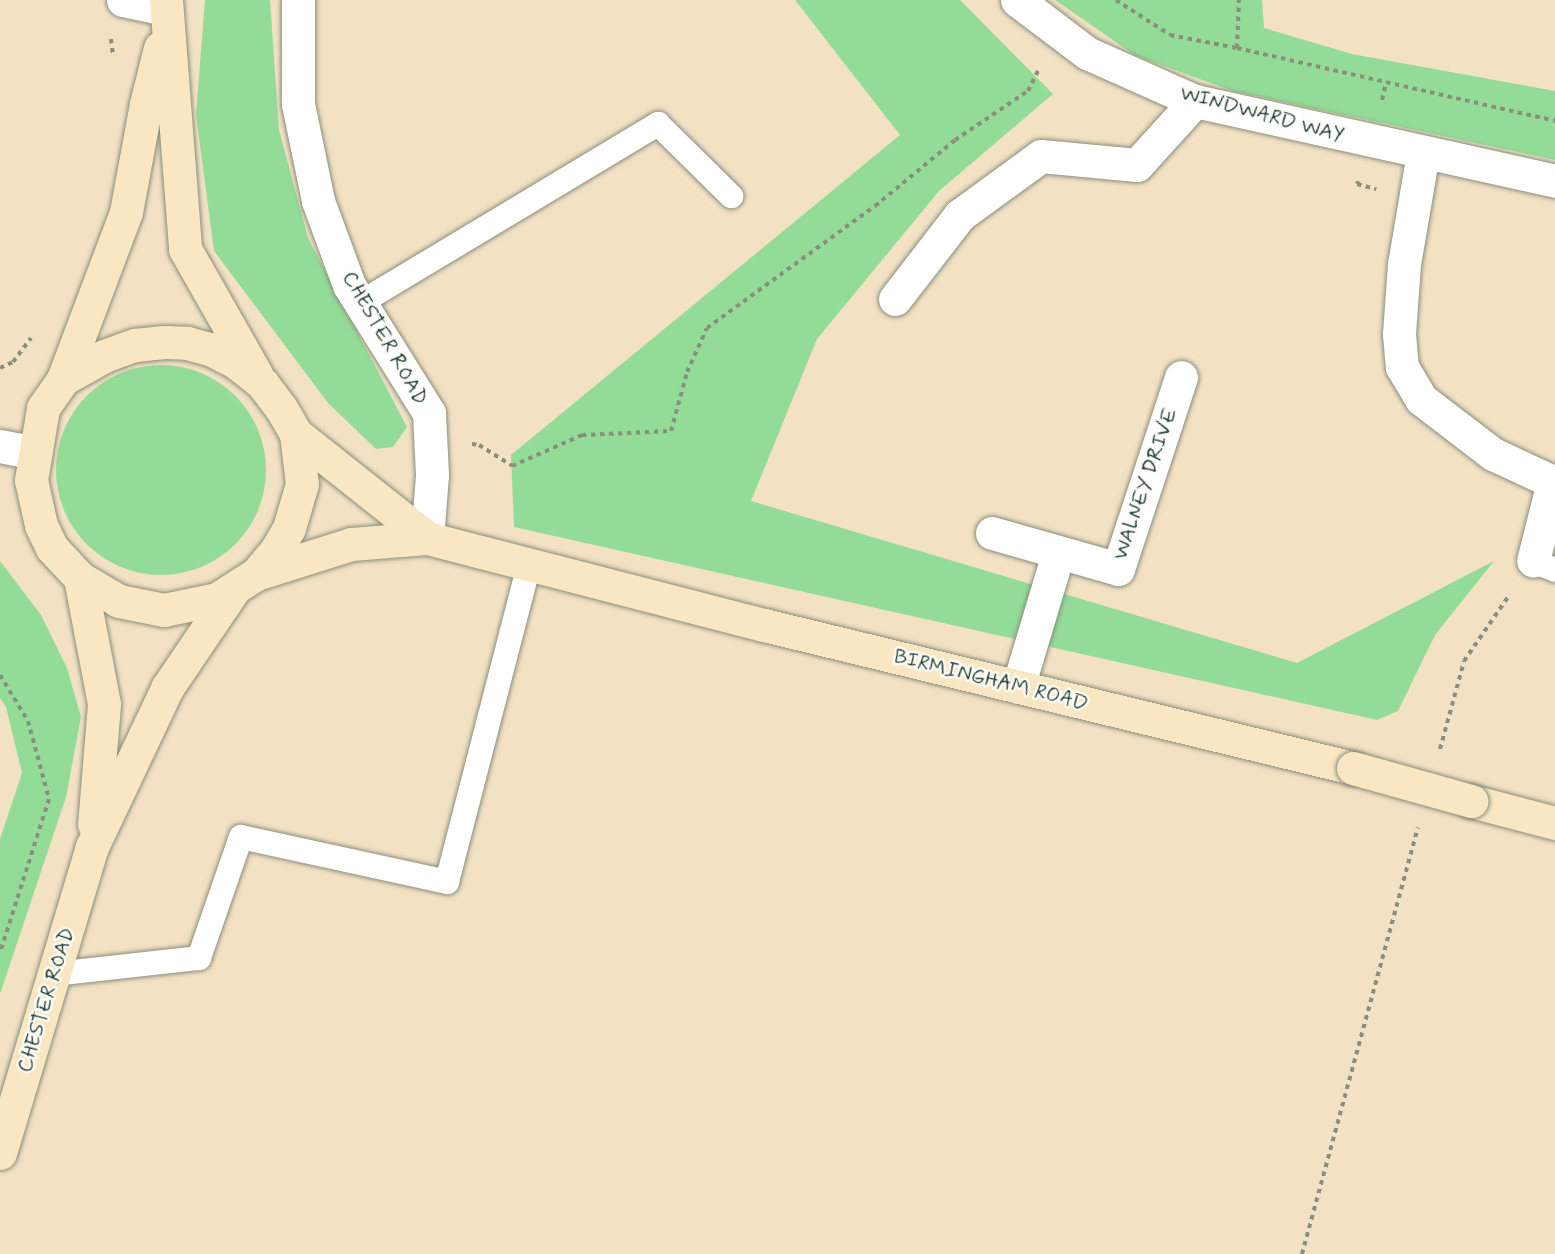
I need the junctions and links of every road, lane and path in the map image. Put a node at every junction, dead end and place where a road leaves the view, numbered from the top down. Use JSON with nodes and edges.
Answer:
{"nodes":[{"id":1,"x":123,"y":0,"type":"edge"},
{"id":2,"x":298,"y":0,"type":"edge"},
{"id":3,"x":1116,"y":0,"type":"edge"},
{"id":4,"x":1239,"y":0,"type":"edge"},
{"id":5,"x":1027,"y":9,"type":"edge"},
{"id":6,"x":166,"y":10,"type":"edge"},
{"id":7,"x":1237,"y":48,"type":"junction"},
{"id":8,"x":1195,"y":101,"type":"junction"},
{"id":9,"x":1555,"y":121,"type":"edge"},
{"id":10,"x":1423,"y":153,"type":"junction"},
{"id":11,"x":1555,"y":181,"type":"edge"},
{"id":12,"x":731,"y":196,"type":"dead end"},
{"id":13,"x":895,"y":299,"type":"dead end"},
{"id":14,"x":360,"y":303,"type":"junction"},
{"id":15,"x":1181,"y":377,"type":"dead end"},
{"id":16,"x":63,"y":379,"type":"junction"},
{"id":17,"x":262,"y":383,"type":"junction"},
{"id":18,"x":296,"y":434,"type":"junction"},
{"id":19,"x":430,"y":437,"type":"junction"},
{"id":20,"x":0,"y":446,"type":"edge"},
{"id":21,"x":35,"y":453,"type":"junction"},
{"id":22,"x":1554,"y":482,"type":"edge"},
{"id":23,"x":992,"y":533,"type":"dead end"},
{"id":24,"x":428,"y":538,"type":"junction"},
{"id":25,"x":1058,"y":554,"type":"junction"},
{"id":26,"x":529,"y":564,"type":"junction"},
{"id":27,"x":1544,"y":565,"type":"edge"},
{"id":28,"x":80,"y":578,"type":"junction"},
{"id":29,"x":245,"y":582,"type":"junction"},
{"id":30,"x":0,"y":675,"type":"edge"},
{"id":31,"x":1018,"y":687,"type":"junction"},
{"id":32,"x":1439,"y":754,"type":"dead end"},
{"id":33,"x":1420,"y":823,"type":"dead end"},
{"id":34,"x":1555,"y":823,"type":"edge"},
{"id":35,"x":92,"y":847,"type":"junction"},
{"id":36,"x":0,"y":953,"type":"edge"},
{"id":37,"x":54,"y":974,"type":"junction"},
{"id":38,"x":0,"y":1153,"type":"edge"},
{"id":39,"x":1302,"y":1254,"type":"edge"}],
"edges":[{"from":1,"to":6,"type":"street"},
{"from":2,"to":14,"type":"street","name":"CHESTER ROAD"},
{"from":3,"to":7,"type":"path"},
{"from":4,"to":7,"type":"path"},
{"from":5,"to":8,"type":"street","name":"WINDWARD WAY"},
{"from":5,"to":19,"type":"path"},
{"from":6,"to":16,"type":"main road"},
{"from":6,"to":17,"type":"main road"},
{"from":7,"to":9,"type":"path"},
{"from":8,"to":10,"type":"street","name":"WINDWARD WAY"},
{"from":8,"to":13,"type":"street"},
{"from":10,"to":11,"type":"street","name":"WINDWARD WAY"},
{"from":10,"to":22,"type":"street"},
{"from":12,"to":14,"type":"lane"},
{"from":14,"to":19,"type":"street","name":"CHESTER ROAD"},
{"from":15,"to":25,"type":"street","name":"WALNEY DRIVE"},
{"from":16,"to":17,"type":"main road"},
{"from":16,"to":21,"type":"main road","name":"BIRMINGHAM ROAD"},
{"from":17,"to":18,"type":"main road"},
{"from":18,"to":24,"type":"main road","name":"BIRMINGHAM ROAD"},
{"from":18,"to":29,"type":"main road","name":"CHESTER ROAD"},
{"from":19,"to":24,"type":"street","name":"CHESTER ROAD"},
{"from":20,"to":21,"type":"street"},
{"from":21,"to":28,"type":"main road","name":"BIRMINGHAM ROAD"},
{"from":22,"to":27,"type":"street"},
{"from":23,"to":25,"type":"street","name":"WALNEY DRIVE"},
{"from":24,"to":26,"type":"main road","name":"BIRMINGHAM ROAD"},
{"from":24,"to":29,"type":"main road","name":"BIRMINGHAM ROAD"},
{"from":25,"to":31,"type":"street"},
{"from":26,"to":31,"type":"main road","name":"BIRMINGHAM ROAD"},
{"from":26,"to":37,"type":"lane"},
{"from":27,"to":32,"type":"path"},
{"from":28,"to":29,"type":"main road","name":"BIRMINGHAM ROAD"},
{"from":28,"to":35,"type":"main road","name":"CHESTER ROAD"},
{"from":29,"to":35,"type":"main road","name":"CHESTER ROAD"},
{"from":30,"to":36,"type":"path"},
{"from":31,"to":34,"type":"main road","name":"BIRMINGHAM ROAD","bridge":true},
{"from":33,"to":39,"type":"path"},
{"from":35,"to":37,"type":"main road","name":"CHESTER ROAD"},
{"from":37,"to":38,"type":"main road","name":"CHESTER ROAD"}]}
